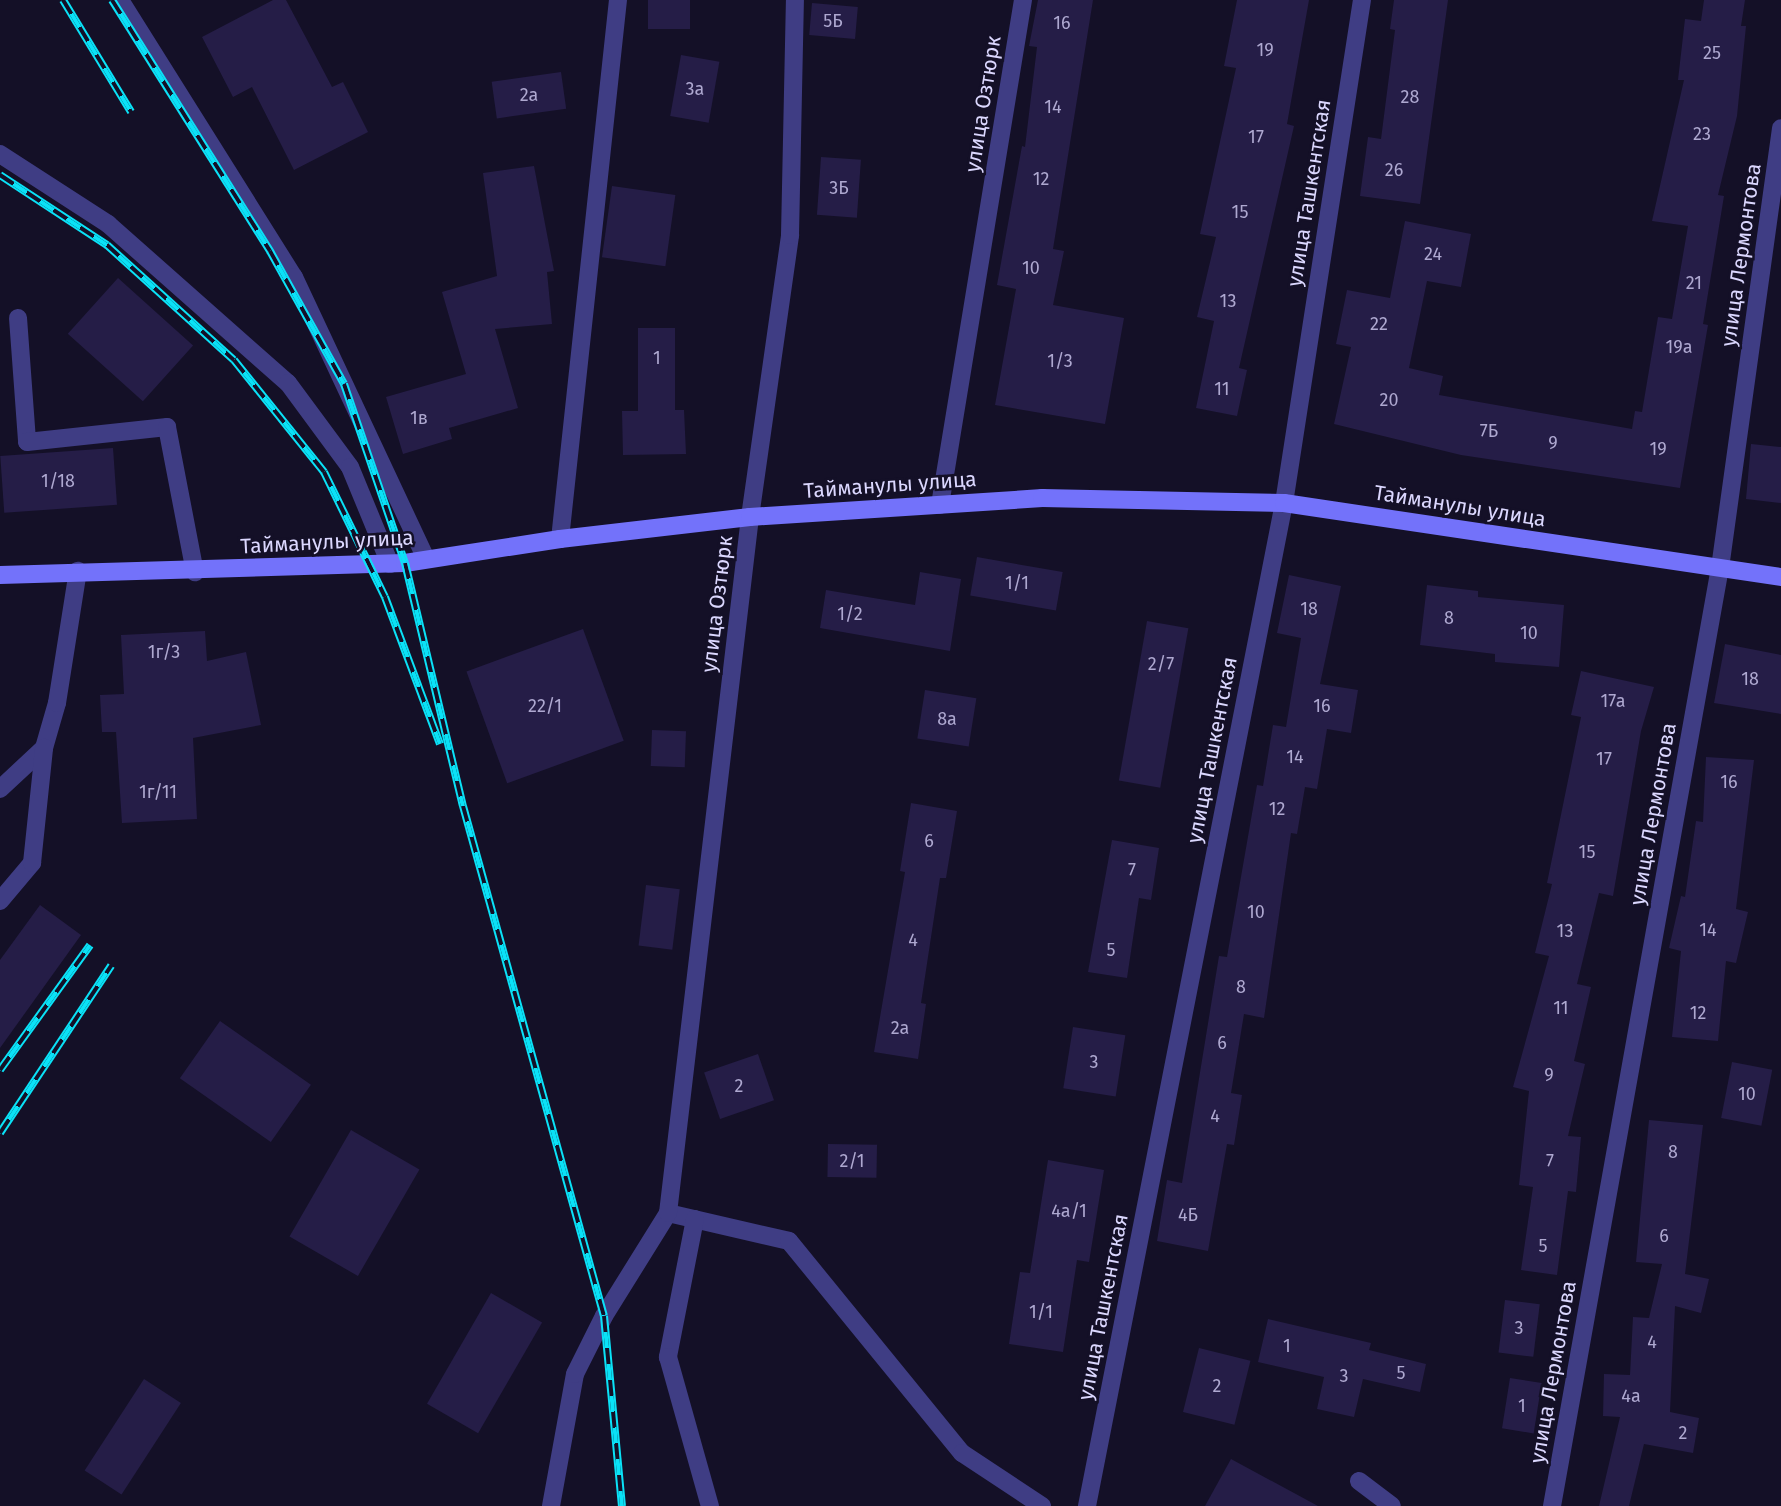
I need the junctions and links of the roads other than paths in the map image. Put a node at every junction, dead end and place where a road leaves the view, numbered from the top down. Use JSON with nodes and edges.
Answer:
{"nodes":[{"id":1,"x":120,"y":0,"type":"edge"},
{"id":2,"x":618,"y":0,"type":"edge"},
{"id":3,"x":795,"y":0,"type":"edge"},
{"id":4,"x":1023,"y":0,"type":"edge"},
{"id":5,"x":1362,"y":0,"type":"edge"},
{"id":6,"x":1781,"y":128,"type":"edge"},
{"id":7,"x":0,"y":154,"type":"edge"},
{"id":8,"x":18,"y":317,"type":"dead end"},
{"id":9,"x":1284,"y":503,"type":"junction"},
{"id":10,"x":940,"y":505,"type":"junction"},
{"id":11,"x":750,"y":517,"type":"junction"},
{"id":12,"x":560,"y":539,"type":"junction"},
{"id":13,"x":426,"y":559,"type":"junction"},
{"id":14,"x":390,"y":564,"type":"junction"},
{"id":15,"x":1720,"y":568,"type":"junction"},
{"id":16,"x":78,"y":571,"type":"junction"},
{"id":17,"x":195,"y":572,"type":"junction"},
{"id":18,"x":0,"y":575,"type":"edge"},
{"id":19,"x":1781,"y":577,"type":"edge"},
{"id":20,"x":44,"y":748,"type":"junction"},
{"id":21,"x":0,"y":789,"type":"edge"},
{"id":22,"x":0,"y":901,"type":"edge"},
{"id":23,"x":668,"y":1213,"type":"junction"},
{"id":24,"x":695,"y":1219,"type":"junction"},
{"id":25,"x":1359,"y":1481,"type":"dead end"},
{"id":26,"x":551,"y":1506,"type":"edge"},
{"id":27,"x":710,"y":1506,"type":"edge"},
{"id":28,"x":1042,"y":1506,"type":"edge"},
{"id":29,"x":1087,"y":1506,"type":"edge"},
{"id":30,"x":1392,"y":1506,"type":"edge"},
{"id":31,"x":1552,"y":1506,"type":"edge"}],
"edges":[{"from":1,"to":13,"type":"street"},
{"from":2,"to":12,"type":"street"},
{"from":3,"to":11,"type":"street","name":"улица Озтюрк"},
{"from":4,"to":10,"type":"street","name":"улица Озтюрк"},
{"from":5,"to":9,"type":"street","name":"улица Ташкентская"},
{"from":6,"to":15,"type":"street","name":"улица Лермонтова"},
{"from":7,"to":14,"type":"street"},
{"from":8,"to":17,"type":"street"},
{"from":9,"to":10,"type":"street","name":"Тайманулы улица"},
{"from":9,"to":15,"type":"street","name":"Тайманулы улица"},
{"from":9,"to":29,"type":"street","name":"улица Ташкентская"},
{"from":10,"to":11,"type":"street","name":"Тайманулы улица"},
{"from":11,"to":12,"type":"street","name":"Тайманулы улица"},
{"from":11,"to":23,"type":"street","name":"улица Озтюрк"},
{"from":12,"to":13,"type":"street","name":"Тайманулы улица"},
{"from":13,"to":14,"type":"street","name":"Тайманулы улица"},
{"from":14,"to":17,"type":"street","name":"Тайманулы улица"},
{"from":15,"to":19,"type":"street","name":"Тайманулы улица"},
{"from":15,"to":31,"type":"street","name":"улица Лермонтова"},
{"from":16,"to":17,"type":"street","name":"Тайманулы улица"},
{"from":16,"to":18,"type":"street","name":"Тайманулы улица"},
{"from":16,"to":20,"type":"street"},
{"from":20,"to":21,"type":"street"},
{"from":20,"to":22,"type":"street"},
{"from":23,"to":24,"type":"street"},
{"from":23,"to":26,"type":"street"},
{"from":24,"to":27,"type":"street"},
{"from":24,"to":28,"type":"street"},
{"from":25,"to":30,"type":"street"}]}
